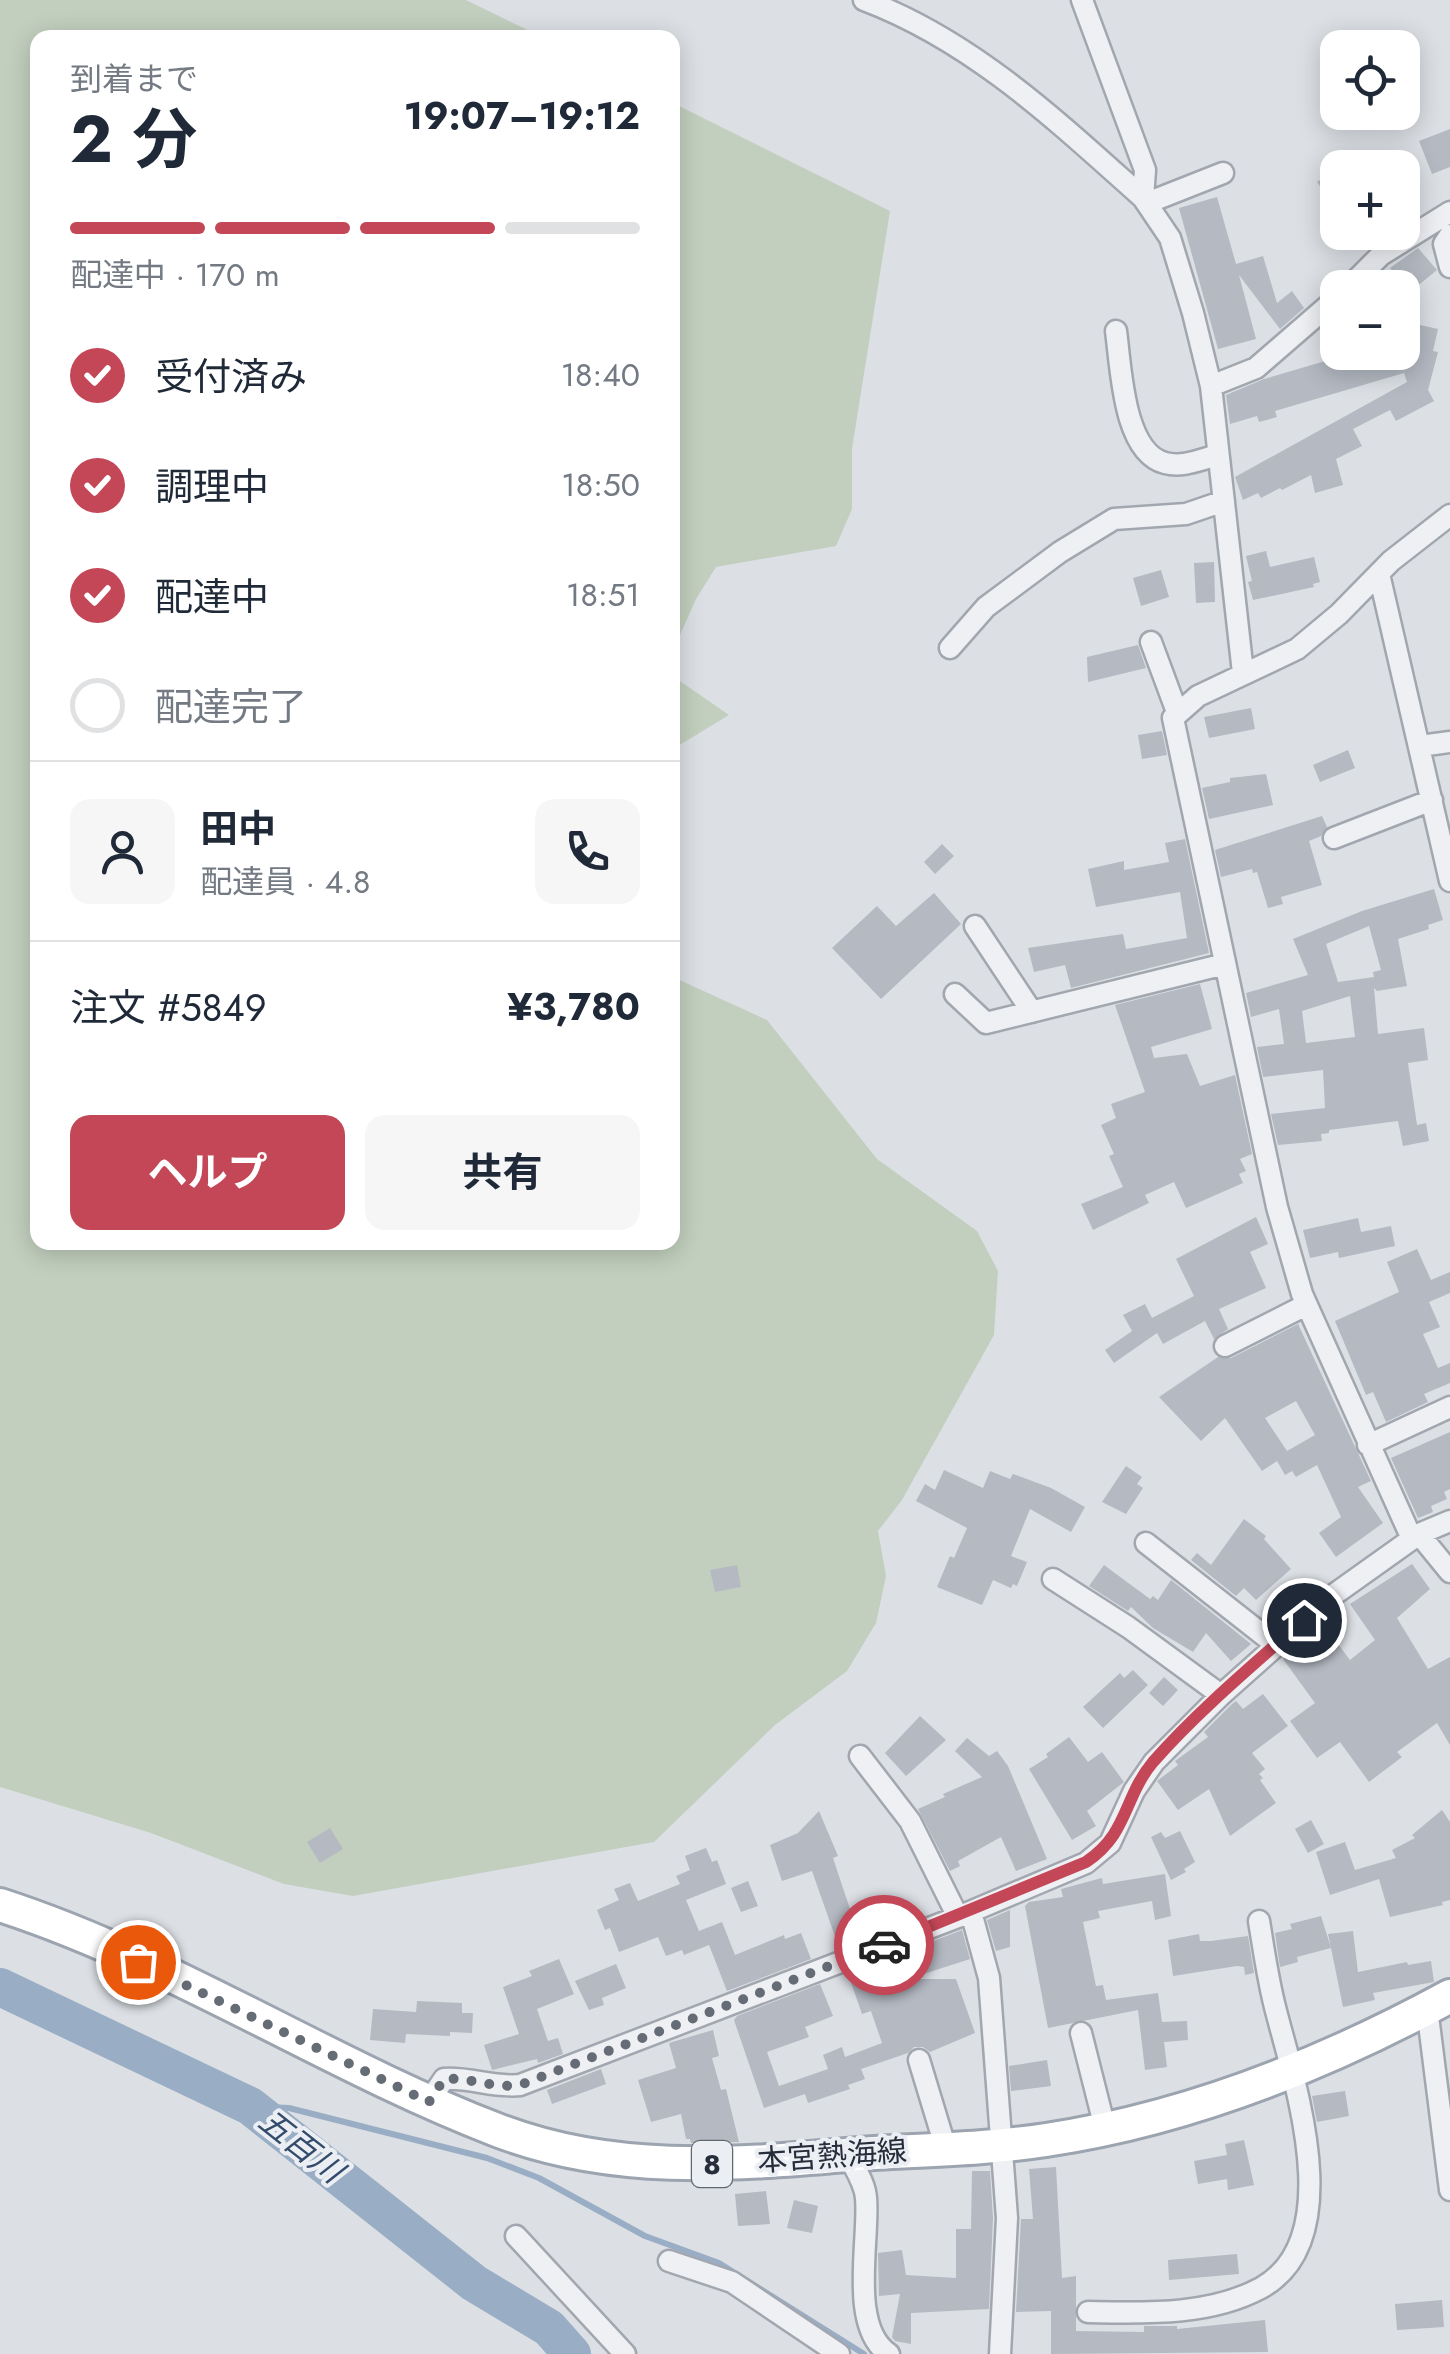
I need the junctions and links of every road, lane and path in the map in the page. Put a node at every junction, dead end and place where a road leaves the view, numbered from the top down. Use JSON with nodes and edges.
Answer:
{"nodes":[{"id":1,"x":864,"y":0,"type":"edge"},
{"id":2,"x":1082,"y":0,"type":"edge"},
{"id":3,"x":1223,"y":174,"type":"dead end"},
{"id":4,"x":1145,"y":200,"type":"junction"},
{"id":5,"x":1450,"y":212,"type":"edge"},
{"id":6,"x":1450,"y":235,"type":"edge"},
{"id":7,"x":1450,"y":267,"type":"edge"},
{"id":8,"x":1367,"y":270,"type":"edge"},
{"id":9,"x":1320,"y":313,"type":"edge"},
{"id":10,"x":1116,"y":331,"type":"dead end"},
{"id":11,"x":1210,"y":386,"type":"junction"},
{"id":12,"x":1218,"y":455,"type":"junction"},
{"id":13,"x":1224,"y":501,"type":"junction"},
{"id":14,"x":1450,"y":516,"type":"edge"},
{"id":15,"x":1378,"y":574,"type":"junction"},
{"id":16,"x":1151,"y":642,"type":"dead end"},
{"id":17,"x":950,"y":648,"type":"dead end"},
{"id":18,"x":1243,"y":672,"type":"junction"},
{"id":19,"x":1177,"y":712,"type":"junction"},
{"id":20,"x":1450,"y":742,"type":"edge"},
{"id":21,"x":1420,"y":746,"type":"junction"},
{"id":22,"x":1432,"y":800,"type":"junction"},
{"id":23,"x":1334,"y":838,"type":"dead end"},
{"id":24,"x":1445,"y":839,"type":"edge"},
{"id":25,"x":1450,"y":882,"type":"edge"},
{"id":26,"x":975,"y":926,"type":"dead end"},
{"id":27,"x":1225,"y":964,"type":"junction"},
{"id":28,"x":956,"y":994,"type":"dead end"},
{"id":29,"x":1032,"y":1012,"type":"junction"},
{"id":30,"x":1306,"y":1304,"type":"junction"},
{"id":31,"x":1226,"y":1346,"type":"dead end"},
{"id":32,"x":1450,"y":1407,"type":"edge"},
{"id":33,"x":1368,"y":1445,"type":"junction"},
{"id":34,"x":1450,"y":1521,"type":"edge"},
{"id":35,"x":1415,"y":1536,"type":"junction"},
{"id":36,"x":1146,"y":1544,"type":"dead end"},
{"id":37,"x":1450,"y":1572,"type":"edge"},
{"id":38,"x":1053,"y":1579,"type":"dead end"},
{"id":39,"x":1276,"y":1645,"type":"junction"},
{"id":40,"x":1222,"y":1695,"type":"junction"},
{"id":41,"x":860,"y":1756,"type":"dead end"},
{"id":42,"x":0,"y":1905,"type":"edge"},
{"id":43,"x":965,"y":1914,"type":"junction"},
{"id":44,"x":1259,"y":1921,"type":"dead end"},
{"id":45,"x":1439,"y":2002,"type":"edge"},
{"id":46,"x":1081,"y":2033,"type":"dead end"},
{"id":47,"x":919,"y":2060,"type":"dead end"},
{"id":48,"x":1292,"y":2071,"type":"junction"},
{"id":49,"x":429,"y":2102,"type":"junction"},
{"id":50,"x":1105,"y":2128,"type":"junction"},
{"id":51,"x":1000,"y":2145,"type":"junction"},
{"id":52,"x":946,"y":2149,"type":"junction"},
{"id":53,"x":848,"y":2155,"type":"junction"},
{"id":54,"x":1450,"y":2190,"type":"edge"},
{"id":55,"x":516,"y":2236,"type":"dead end"},
{"id":56,"x":670,"y":2262,"type":"dead end"},
{"id":57,"x":1088,"y":2312,"type":"dead end"},
{"id":58,"x":625,"y":2354,"type":"edge"},
{"id":59,"x":840,"y":2354,"type":"edge"},
{"id":60,"x":889,"y":2354,"type":"edge"},
{"id":61,"x":1000,"y":2354,"type":"edge"}],
"edges":[{"from":1,"to":4,"type":"street"},
{"from":2,"to":4,"type":"street"},
{"from":3,"to":4,"type":"street"},
{"from":4,"to":11,"type":"street"},
{"from":5,"to":8,"type":"street"},
{"from":6,"to":7,"type":"street"},
{"from":9,"to":11,"type":"street"},
{"from":10,"to":12,"type":"street"},
{"from":11,"to":12,"type":"street"},
{"from":12,"to":13,"type":"street"},
{"from":13,"to":17,"type":"street"},
{"from":13,"to":18,"type":"street"},
{"from":14,"to":15,"type":"street"},
{"from":15,"to":18,"type":"street"},
{"from":15,"to":21,"type":"street"},
{"from":16,"to":19,"type":"street"},
{"from":18,"to":19,"type":"street"},
{"from":19,"to":27,"type":"street"},
{"from":20,"to":21,"type":"street"},
{"from":21,"to":22,"type":"street"},
{"from":22,"to":23,"type":"street"},
{"from":22,"to":24,"type":"street"},
{"from":24,"to":25,"type":"street"},
{"from":26,"to":29,"type":"street"},
{"from":27,"to":29,"type":"street"},
{"from":27,"to":30,"type":"street"},
{"from":28,"to":29,"type":"street"},
{"from":30,"to":31,"type":"street"},
{"from":30,"to":33,"type":"street"},
{"from":32,"to":33,"type":"street"},
{"from":33,"to":35,"type":"street"},
{"from":34,"to":35,"type":"street"},
{"from":35,"to":37,"type":"street"},
{"from":35,"to":39,"type":"street"},
{"from":36,"to":39,"type":"street"},
{"from":38,"to":40,"type":"street"},
{"from":39,"to":40,"type":"street"},
{"from":40,"to":43,"type":"street"},
{"from":41,"to":43,"type":"street"},
{"from":42,"to":49,"type":"main road","name":"本宮熱海線","number":"8"},
{"from":43,"to":49,"type":"street"},
{"from":43,"to":51,"type":"street"},
{"from":44,"to":48,"type":"street"},
{"from":45,"to":48,"type":"main road","name":"本宮熱海線","number":"8"},
{"from":45,"to":54,"type":"street"},
{"from":46,"to":50,"type":"street"},
{"from":47,"to":52,"type":"street"},
{"from":48,"to":50,"type":"main road","name":"本宮熱海線","number":"8"},
{"from":48,"to":57,"type":"street"},
{"from":49,"to":53,"type":"main road","name":"本宮熱海線","number":"8"},
{"from":50,"to":51,"type":"main road","name":"本宮熱海線","number":"8"},
{"from":51,"to":52,"type":"main road","name":"本宮熱海線","number":"8"},
{"from":51,"to":61,"type":"street"},
{"from":52,"to":53,"type":"main road","name":"本宮熱海線","number":"8"},
{"from":53,"to":60,"type":"street"},
{"from":55,"to":58,"type":"street"},
{"from":56,"to":59,"type":"street"}]}
